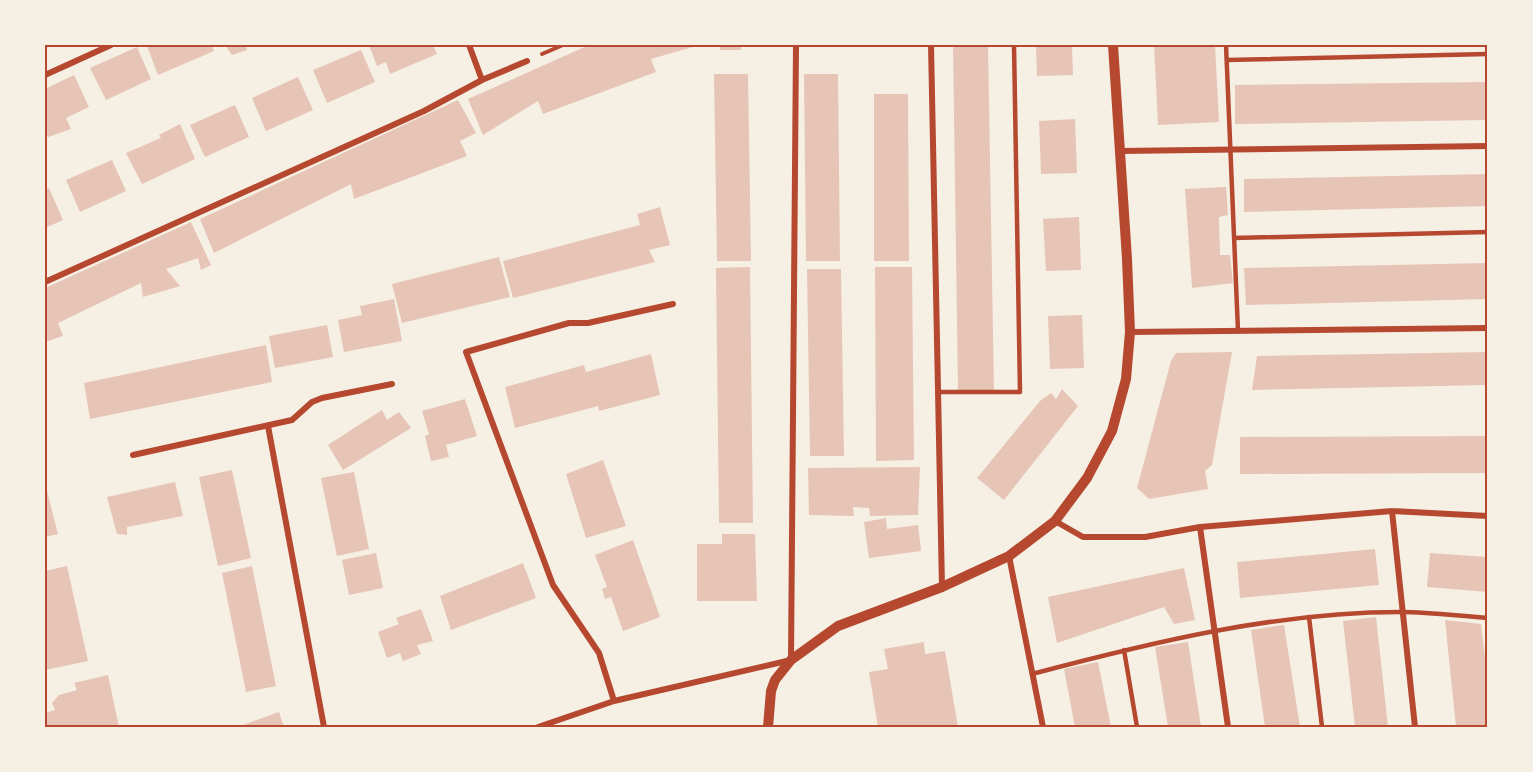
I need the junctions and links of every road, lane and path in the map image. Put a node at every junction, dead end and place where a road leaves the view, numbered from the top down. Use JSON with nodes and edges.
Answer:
{"nodes":[{"id":1,"x":111,"y":45,"type":"edge"},
{"id":2,"x":469,"y":45,"type":"edge"},
{"id":3,"x":564,"y":45,"type":"edge"},
{"id":4,"x":796,"y":45,"type":"edge"},
{"id":5,"x":931,"y":45,"type":"edge"},
{"id":6,"x":1014,"y":45,"type":"edge"},
{"id":7,"x":1113,"y":45,"type":"edge"},
{"id":8,"x":1226,"y":45,"type":"edge"},
{"id":9,"x":1488,"y":54,"type":"edge"},
{"id":10,"x":1227,"y":60,"type":"junction"},
{"id":11,"x":527,"y":61,"type":"joint"},
{"id":12,"x":45,"y":75,"type":"edge"},
{"id":13,"x":482,"y":80,"type":"junction"},
{"id":14,"x":1488,"y":146,"type":"edge"},
{"id":15,"x":1230,"y":149,"type":"junction"},
{"id":16,"x":1120,"y":151,"type":"junction"},
{"id":17,"x":1488,"y":232,"type":"edge"},
{"id":18,"x":1234,"y":238,"type":"junction"},
{"id":19,"x":45,"y":282,"type":"edge"},
{"id":20,"x":673,"y":304,"type":"dead end"},
{"id":21,"x":1488,"y":328,"type":"edge"},
{"id":22,"x":1238,"y":331,"type":"junction"},
{"id":23,"x":1130,"y":332,"type":"junction"},
{"id":24,"x":392,"y":384,"type":"dead end"},
{"id":25,"x":938,"y":392,"type":"junction"},
{"id":26,"x":268,"y":426,"type":"junction"},
{"id":27,"x":133,"y":455,"type":"dead end"},
{"id":28,"x":1392,"y":511,"type":"junction"},
{"id":29,"x":1488,"y":516,"type":"edge"},
{"id":30,"x":1055,"y":521,"type":"junction"},
{"id":31,"x":1200,"y":527,"type":"junction"},
{"id":32,"x":1009,"y":556,"type":"junction"},
{"id":33,"x":942,"y":586,"type":"junction"},
{"id":34,"x":1403,"y":612,"type":"junction"},
{"id":35,"x":1310,"y":617,"type":"junction"},
{"id":36,"x":1488,"y":618,"type":"edge"},
{"id":37,"x":1214,"y":630,"type":"junction"},
{"id":38,"x":1124,"y":650,"type":"junction"},
{"id":39,"x":791,"y":660,"type":"junction"},
{"id":40,"x":1032,"y":674,"type":"junction"},
{"id":41,"x":614,"y":701,"type":"junction"},
{"id":42,"x":324,"y":727,"type":"edge"},
{"id":43,"x":538,"y":727,"type":"edge"},
{"id":44,"x":768,"y":727,"type":"edge"},
{"id":45,"x":1042,"y":727,"type":"edge"},
{"id":46,"x":1137,"y":727,"type":"edge"},
{"id":47,"x":1228,"y":727,"type":"edge"},
{"id":48,"x":1322,"y":727,"type":"edge"},
{"id":49,"x":1415,"y":727,"type":"edge"}],
"edges":[{"from":1,"to":12,"type":"street"},
{"from":2,"to":13,"type":"street"},
{"from":3,"to":11,"type":"path"},
{"from":4,"to":39,"type":"street"},
{"from":5,"to":25,"type":"street"},
{"from":6,"to":25,"type":"lane"},
{"from":7,"to":16,"type":"street"},
{"from":8,"to":10,"type":"lane"},
{"from":9,"to":10,"type":"lane"},
{"from":10,"to":15,"type":"lane"},
{"from":11,"to":13,"type":"street"},
{"from":13,"to":19,"type":"street"},
{"from":14,"to":15,"type":"street"},
{"from":15,"to":16,"type":"street"},
{"from":15,"to":18,"type":"lane"},
{"from":16,"to":23,"type":"street"},
{"from":17,"to":18,"type":"lane"},
{"from":18,"to":22,"type":"lane"},
{"from":20,"to":41,"type":"street"},
{"from":21,"to":22,"type":"street"},
{"from":22,"to":23,"type":"street"},
{"from":23,"to":30,"type":"street"},
{"from":24,"to":26,"type":"street"},
{"from":25,"to":33,"type":"street"},
{"from":26,"to":27,"type":"street"},
{"from":26,"to":42,"type":"street"},
{"from":28,"to":29,"type":"street"},
{"from":28,"to":31,"type":"street"},
{"from":28,"to":34,"type":"street"},
{"from":30,"to":31,"type":"street"},
{"from":30,"to":32,"type":"street"},
{"from":31,"to":37,"type":"street"},
{"from":32,"to":33,"type":"street"},
{"from":32,"to":40,"type":"street"},
{"from":33,"to":39,"type":"street"},
{"from":34,"to":35,"type":"lane"},
{"from":34,"to":36,"type":"lane"},
{"from":34,"to":49,"type":"street"},
{"from":35,"to":37,"type":"lane"},
{"from":35,"to":48,"type":"lane"},
{"from":37,"to":38,"type":"lane"},
{"from":37,"to":47,"type":"street"},
{"from":38,"to":40,"type":"lane"},
{"from":38,"to":46,"type":"lane"},
{"from":39,"to":41,"type":"street"},
{"from":39,"to":44,"type":"street"},
{"from":40,"to":45,"type":"street"},
{"from":41,"to":43,"type":"street"}]}
